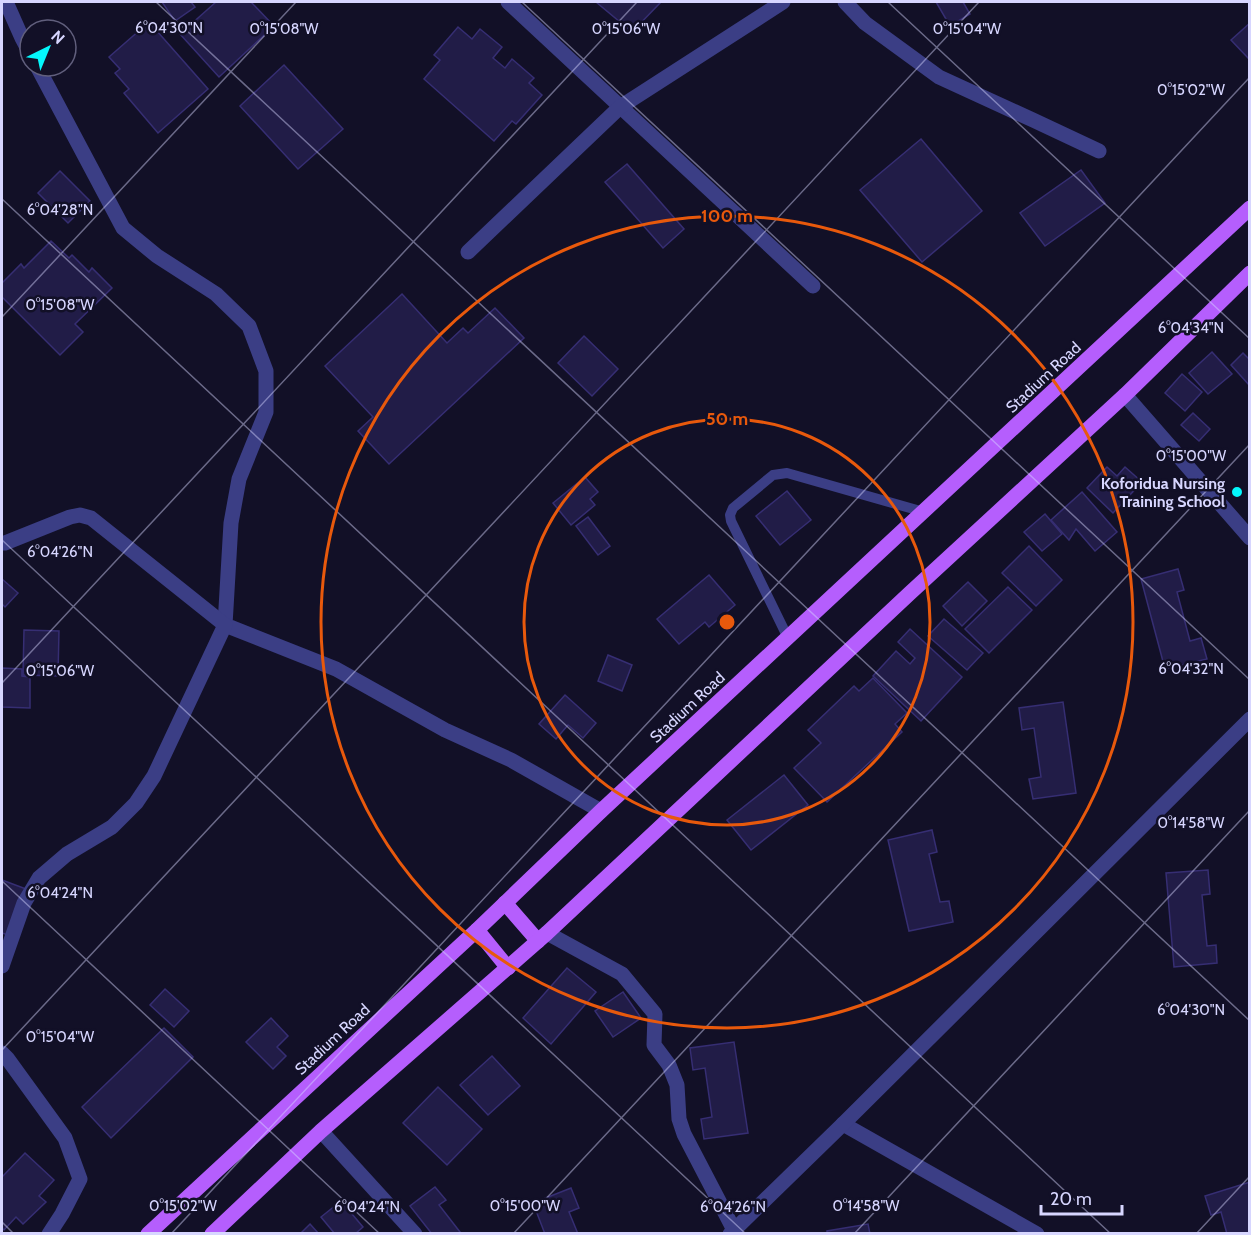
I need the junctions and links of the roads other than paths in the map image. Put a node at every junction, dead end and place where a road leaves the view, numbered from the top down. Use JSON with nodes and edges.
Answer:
{"nodes":[{"id":1,"x":6,"y":2,"type":"edge"},
{"id":2,"x":508,"y":2,"type":"edge"},
{"id":3,"x":783,"y":2,"type":"edge"},
{"id":4,"x":845,"y":2,"type":"edge"},
{"id":5,"x":18,"y":29,"type":"edge"},
{"id":6,"x":43,"y":78,"type":"edge"},
{"id":7,"x":620,"y":107,"type":"junction"},
{"id":8,"x":1099,"y":151,"type":"dead end"},
{"id":9,"x":1250,"y":208,"type":"edge"},
{"id":10,"x":468,"y":252,"type":"dead end"},
{"id":11,"x":1250,"y":273,"type":"edge"},
{"id":12,"x":813,"y":286,"type":"dead end"},
{"id":13,"x":1125,"y":395,"type":"junction"},
{"id":14,"x":924,"y":512,"type":"junction"},
{"id":15,"x":1250,"y":538,"type":"edge"},
{"id":16,"x":2,"y":543,"type":"edge"},
{"id":17,"x":225,"y":625,"type":"junction"},
{"id":18,"x":788,"y":638,"type":"junction"},
{"id":19,"x":1250,"y":718,"type":"edge"},
{"id":20,"x":601,"y":811,"type":"junction"},
{"id":21,"x":505,"y":903,"type":"junction"},
{"id":22,"x":477,"y":930,"type":"junction"},
{"id":23,"x":542,"y":937,"type":"junction"},
{"id":24,"x":2,"y":966,"type":"edge"},
{"id":25,"x":508,"y":968,"type":"junction"},
{"id":26,"x":2,"y":1053,"type":"edge"},
{"id":27,"x":843,"y":1124,"type":"junction"},
{"id":28,"x":321,"y":1131,"type":"junction"},
{"id":29,"x":732,"y":1232,"type":"edge"},
{"id":30,"x":49,"y":1233,"type":"edge"},
{"id":31,"x":148,"y":1233,"type":"edge"},
{"id":32,"x":212,"y":1233,"type":"edge"},
{"id":33,"x":415,"y":1233,"type":"edge"},
{"id":34,"x":1037,"y":1233,"type":"edge"}],
"edges":[{"from":1,"to":5,"type":"street"},
{"from":2,"to":7,"type":"street"},
{"from":3,"to":7,"type":"street"},
{"from":4,"to":8,"type":"street"},
{"from":6,"to":17,"type":"street"},
{"from":7,"to":10,"type":"street"},
{"from":7,"to":12,"type":"street"},
{"from":9,"to":14,"type":"main road","name":"Stadium Road"},
{"from":11,"to":13,"type":"main road"},
{"from":13,"to":15,"type":"street"},
{"from":13,"to":23,"type":"main road"},
{"from":14,"to":18,"type":"main road","name":"Stadium Road"},
{"from":14,"to":18,"type":"lane"},
{"from":16,"to":17,"type":"street"},
{"from":17,"to":20,"type":"street"},
{"from":17,"to":24,"type":"street"},
{"from":18,"to":20,"type":"main road","name":"Stadium Road"},
{"from":19,"to":27,"type":"street"},
{"from":20,"to":21,"type":"main road","name":"Stadium Road"},
{"from":21,"to":22,"type":"main road","name":"Stadium Road"},
{"from":21,"to":23,"type":"main road"},
{"from":22,"to":25,"type":"main road"},
{"from":22,"to":31,"type":"main road","name":"Stadium Road"},
{"from":23,"to":25,"type":"main road"},
{"from":23,"to":29,"type":"street"},
{"from":25,"to":28,"type":"main road"},
{"from":26,"to":30,"type":"street"},
{"from":27,"to":29,"type":"street"},
{"from":27,"to":34,"type":"street"},
{"from":28,"to":32,"type":"main road"},
{"from":28,"to":33,"type":"street"}]}
